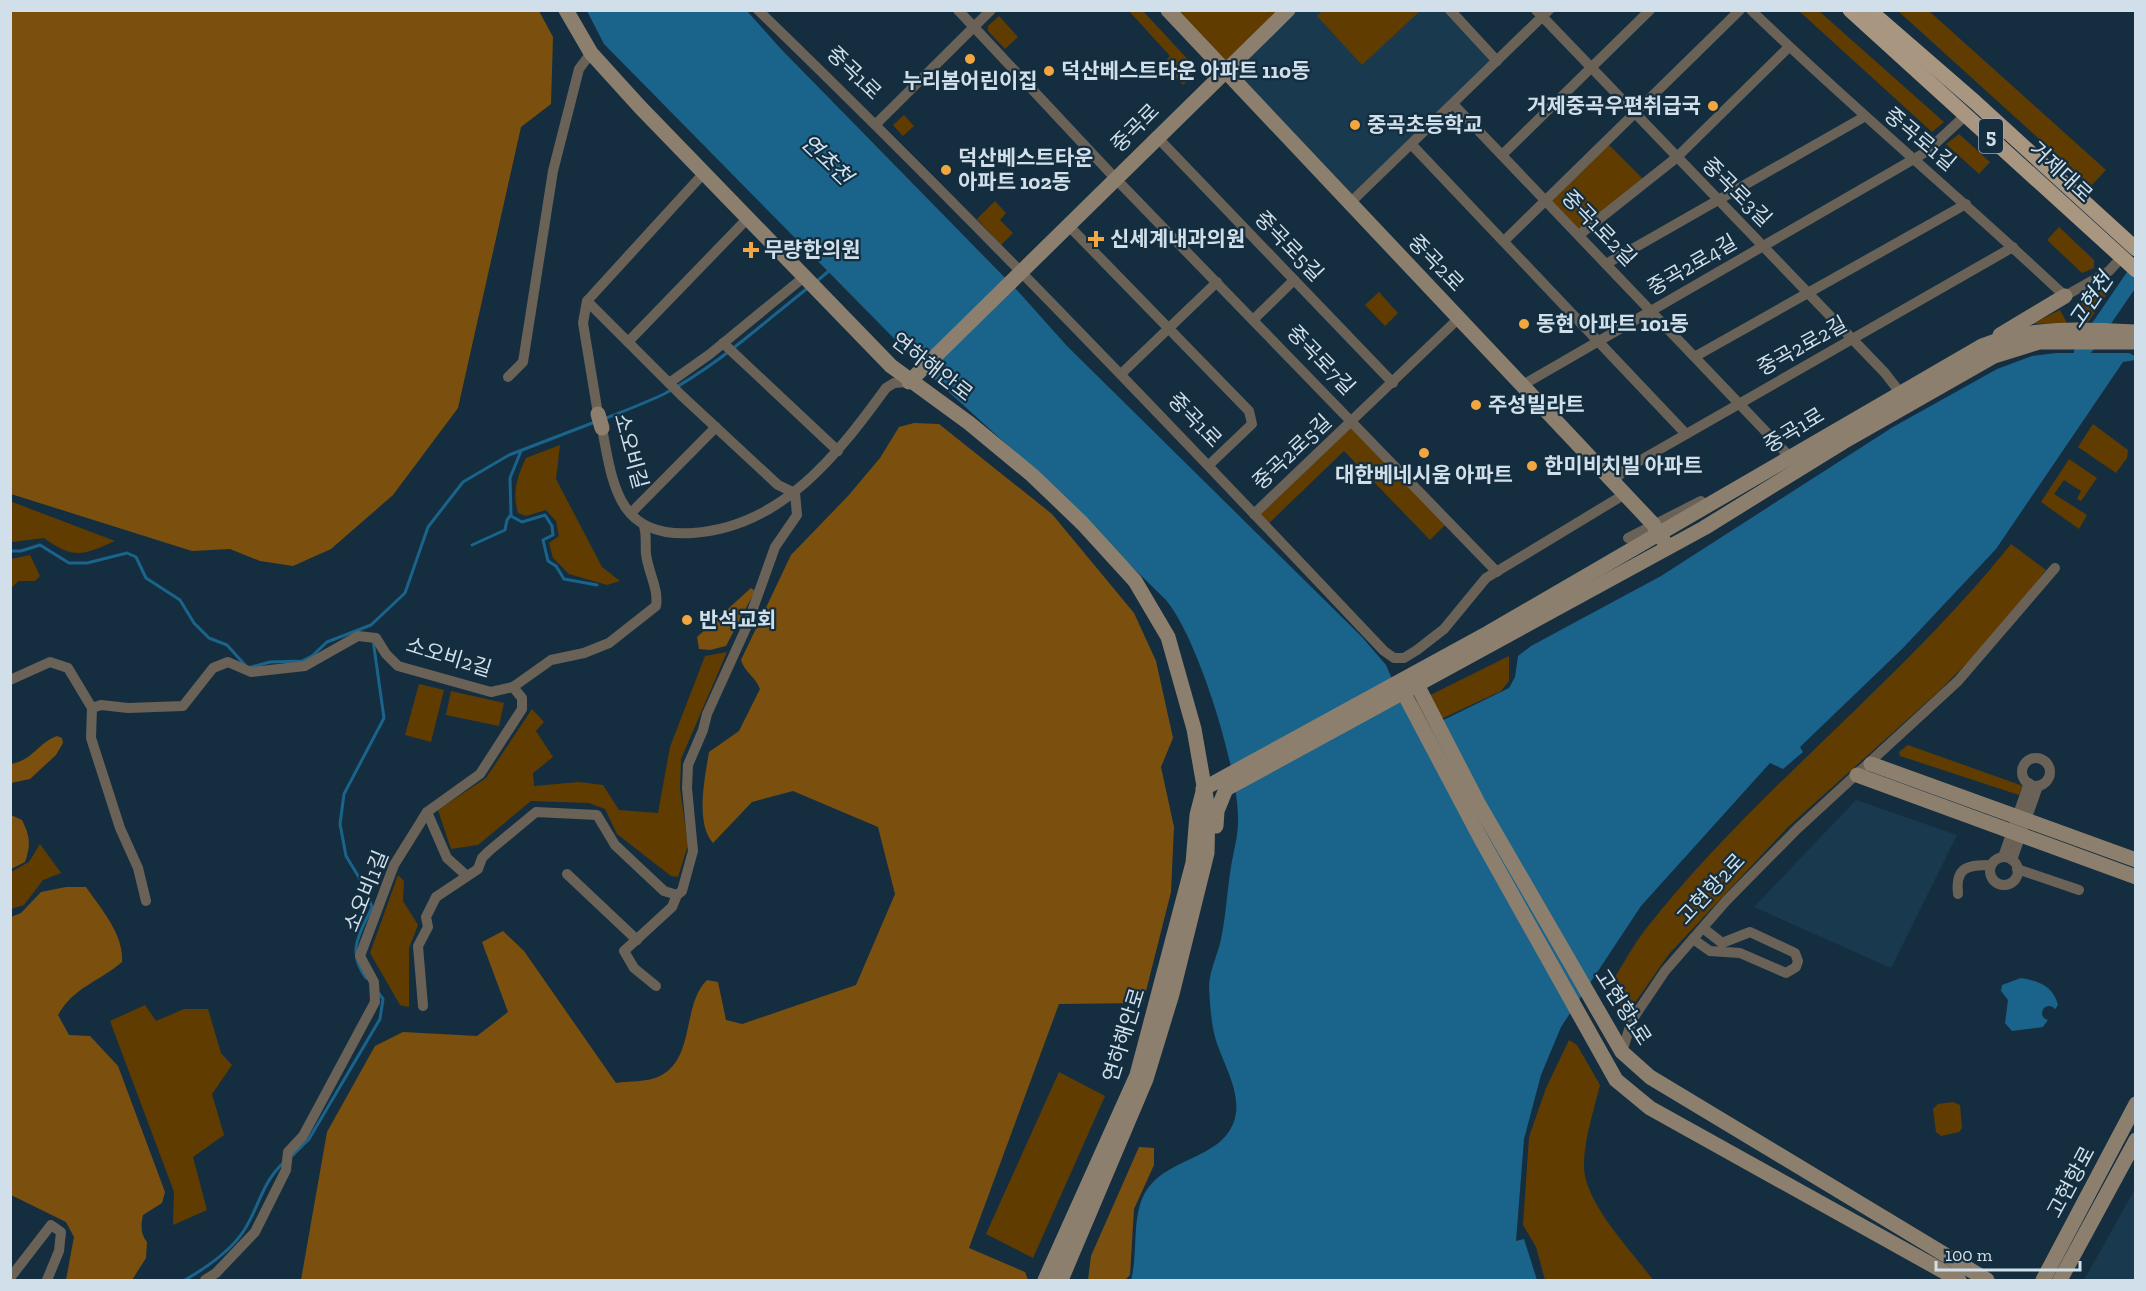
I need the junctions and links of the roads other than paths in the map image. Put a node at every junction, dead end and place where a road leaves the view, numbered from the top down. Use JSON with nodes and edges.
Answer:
{"nodes":[{"id":1,"x":566,"y":10,"type":"edge"},
{"id":2,"x":758,"y":10,"type":"edge"},
{"id":3,"x":958,"y":10,"type":"edge"},
{"id":4,"x":991,"y":10,"type":"edge"},
{"id":5,"x":1168,"y":10,"type":"edge"},
{"id":6,"x":1288,"y":10,"type":"edge"},
{"id":7,"x":1450,"y":10,"type":"edge"},
{"id":8,"x":1650,"y":10,"type":"edge"},
{"id":9,"x":1740,"y":10,"type":"edge"},
{"id":10,"x":1750,"y":10,"type":"edge"},
{"id":11,"x":1850,"y":10,"type":"edge"},
{"id":12,"x":1869,"y":10,"type":"edge"},
{"id":13,"x":1542,"y":13,"type":"edge"},
{"id":14,"x":974,"y":27,"type":"junction"},
{"id":15,"x":1789,"y":47,"type":"junction"},
{"id":16,"x":591,"y":53,"type":"junction"},
{"id":17,"x":1497,"y":61,"type":"junction"},
{"id":18,"x":1226,"y":69,"type":"junction"},
{"id":19,"x":1591,"y":69,"type":"junction"},
{"id":20,"x":1453,"y":104,"type":"junction"},
{"id":21,"x":1967,"y":114,"type":"junction"},
{"id":22,"x":1634,"y":115,"type":"junction"},
{"id":23,"x":1864,"y":117,"type":"junction"},
{"id":24,"x":876,"y":124,"type":"junction"},
{"id":25,"x":1156,"y":136,"type":"junction"},
{"id":26,"x":1412,"y":145,"type":"junction"},
{"id":27,"x":1502,"y":155,"type":"junction"},
{"id":28,"x":1676,"y":158,"type":"junction"},
{"id":29,"x":1915,"y":158,"type":"junction"},
{"id":30,"x":704,"y":174,"type":"junction"},
{"id":31,"x":1115,"y":178,"type":"junction"},
{"id":32,"x":1545,"y":200,"type":"junction"},
{"id":33,"x":1718,"y":201,"type":"junction"},
{"id":34,"x":1350,"y":204,"type":"junction"},
{"id":35,"x":1966,"y":204,"type":"junction"},
{"id":36,"x":747,"y":219,"type":"junction"},
{"id":37,"x":1068,"y":225,"type":"junction"},
{"id":38,"x":1579,"y":235,"type":"junction"},
{"id":39,"x":1504,"y":241,"type":"junction"},
{"id":40,"x":1764,"y":247,"type":"junction"},
{"id":41,"x":2013,"y":247,"type":"junction"},
{"id":42,"x":2136,"y":249,"type":"edge"},
{"id":43,"x":2129,"y":263,"type":"edge"},
{"id":44,"x":1606,"y":264,"type":"junction"},
{"id":45,"x":1017,"y":275,"type":"junction"},
{"id":46,"x":804,"y":277,"type":"junction"},
{"id":47,"x":1294,"y":280,"type":"junction"},
{"id":48,"x":1217,"y":282,"type":"junction"},
{"id":49,"x":1809,"y":294,"type":"junction"},
{"id":50,"x":2065,"y":296,"type":"junction"},
{"id":51,"x":587,"y":301,"type":"junction"},
{"id":52,"x":1651,"y":311,"type":"junction"},
{"id":53,"x":1460,"y":318,"type":"junction"},
{"id":54,"x":1254,"y":319,"type":"junction"},
{"id":55,"x":1168,"y":329,"type":"junction"},
{"id":56,"x":2136,"y":332,"type":"edge"},
{"id":57,"x":2083,"y":335,"type":"junction"},
{"id":58,"x":1596,"y":340,"type":"junction"},
{"id":59,"x":1853,"y":340,"type":"junction"},
{"id":60,"x":628,"y":342,"type":"junction"},
{"id":61,"x":2136,"y":342,"type":"edge"},
{"id":62,"x":723,"y":343,"type":"junction"},
{"id":63,"x":1987,"y":344,"type":"junction"},
{"id":64,"x":1696,"y":356,"type":"junction"},
{"id":65,"x":1121,"y":374,"type":"junction"},
{"id":66,"x":508,"y":377,"type":"dead end"},
{"id":67,"x":913,"y":377,"type":"junction"},
{"id":68,"x":669,"y":383,"type":"junction"},
{"id":69,"x":1393,"y":383,"type":"junction"},
{"id":70,"x":1521,"y":386,"type":"junction"},
{"id":71,"x":1905,"y":398,"type":"junction"},
{"id":72,"x":1740,"y":403,"type":"junction"},
{"id":73,"x":1353,"y":421,"type":"junction"},
{"id":74,"x":716,"y":427,"type":"junction"},
{"id":75,"x":1686,"y":434,"type":"junction"},
{"id":76,"x":838,"y":452,"type":"junction"},
{"id":77,"x":1790,"y":457,"type":"junction"},
{"id":78,"x":1209,"y":465,"type":"junction"},
{"id":79,"x":1613,"y":481,"type":"junction"},
{"id":80,"x":795,"y":493,"type":"junction"},
{"id":81,"x":1625,"y":494,"type":"junction"},
{"id":82,"x":631,"y":513,"type":"junction"},
{"id":83,"x":1254,"y":514,"type":"junction"},
{"id":84,"x":644,"y":525,"type":"junction"},
{"id":85,"x":1661,"y":535,"type":"junction"},
{"id":86,"x":1628,"y":538,"type":"dead end"},
{"id":87,"x":2055,"y":568,"type":"dead end"},
{"id":88,"x":1497,"y":572,"type":"junction"},
{"id":89,"x":10,"y":680,"type":"edge"},
{"id":90,"x":1407,"y":683,"type":"junction"},
{"id":91,"x":513,"y":687,"type":"junction"},
{"id":92,"x":93,"y":708,"type":"junction"},
{"id":93,"x":1871,"y":764,"type":"junction"},
{"id":94,"x":1857,"y":775,"type":"junction"},
{"id":95,"x":2033,"y":784,"type":"dead end"},
{"id":96,"x":1203,"y":789,"type":"junction"},
{"id":97,"x":427,"y":812,"type":"junction"},
{"id":98,"x":2022,"y":819,"type":"junction"},
{"id":99,"x":2016,"y":834,"type":"junction"},
{"id":100,"x":1207,"y":853,"type":"junction"},
{"id":101,"x":2136,"y":860,"type":"edge"},
{"id":102,"x":2011,"y":862,"type":"junction"},
{"id":103,"x":1991,"y":865,"type":"junction"},
{"id":104,"x":567,"y":874,"type":"dead end"},
{"id":105,"x":467,"y":876,"type":"junction"},
{"id":106,"x":2136,"y":877,"type":"edge"},
{"id":107,"x":2079,"y":890,"type":"dead end"},
{"id":108,"x":1958,"y":894,"type":"dead end"},
{"id":109,"x":677,"y":895,"type":"junction"},
{"id":110,"x":146,"y":901,"type":"dead end"},
{"id":111,"x":1703,"y":928,"type":"junction"},
{"id":112,"x":1693,"y":939,"type":"junction"},
{"id":113,"x":637,"y":940,"type":"junction"},
{"id":114,"x":656,"y":986,"type":"dead end"},
{"id":115,"x":423,"y":1006,"type":"dead end"},
{"id":116,"x":1622,"y":1052,"type":"junction"},
{"id":117,"x":2136,"y":1104,"type":"edge"},
{"id":118,"x":2136,"y":1140,"type":"edge"},
{"id":119,"x":218,"y":1277,"type":"edge"},
{"id":120,"x":10,"y":1278,"type":"edge"},
{"id":121,"x":47,"y":1281,"type":"edge"},
{"id":122,"x":205,"y":1281,"type":"edge"},
{"id":123,"x":1045,"y":1281,"type":"edge"},
{"id":124,"x":1061,"y":1281,"type":"edge"},
{"id":125,"x":1959,"y":1281,"type":"edge"},
{"id":126,"x":1987,"y":1281,"type":"edge"},
{"id":127,"x":2043,"y":1281,"type":"edge"},
{"id":128,"x":2060,"y":1281,"type":"edge"}],
"edges":[{"from":1,"to":16,"type":"street","name":"연하해안로"},
{"from":2,"to":24,"type":"street","name":"중곡1로"},
{"from":3,"to":14,"type":"street","name":"중곡로7길"},
{"from":4,"to":14,"type":"street"},
{"from":5,"to":18,"type":"street","name":"중곡2로"},
{"from":6,"to":18,"type":"street","name":"중곡로"},
{"from":7,"to":17,"type":"street"},
{"from":8,"to":19,"type":"street"},
{"from":9,"to":22,"type":"street"},
{"from":10,"to":15,"type":"street","name":"중곡로1길"},
{"from":11,"to":21,"type":"main road","name":"거제대로","number":"5"},
{"from":12,"to":42,"type":"main road","name":"거제대로","number":"5"},
{"from":13,"to":17,"type":"street"},
{"from":13,"to":19,"type":"street","name":"중곡로3길"},
{"from":14,"to":24,"type":"street"},
{"from":14,"to":31,"type":"street","name":"중곡로7길"},
{"from":15,"to":23,"type":"street","name":"중곡로1길"},
{"from":15,"to":28,"type":"street"},
{"from":16,"to":30,"type":"street","name":"연하해안로"},
{"from":16,"to":66,"type":"street"},
{"from":17,"to":20,"type":"street"},
{"from":18,"to":25,"type":"street","name":"중곡로"},
{"from":18,"to":34,"type":"street","name":"중곡2로"},
{"from":19,"to":22,"type":"street","name":"중곡로3길"},
{"from":19,"to":27,"type":"street"},
{"from":20,"to":26,"type":"street"},
{"from":20,"to":27,"type":"street","name":"중곡1로2길"},
{"from":21,"to":29,"type":"street","name":"중곡2로4길"},
{"from":21,"to":43,"type":"main road","name":"거제대로","number":"5"},
{"from":22,"to":28,"type":"street","name":"중곡로3길"},
{"from":22,"to":32,"type":"street"},
{"from":23,"to":29,"type":"street","name":"중곡로1길"},
{"from":23,"to":33,"type":"street"},
{"from":24,"to":45,"type":"street","name":"중곡1로"},
{"from":25,"to":31,"type":"street","name":"중곡로"},
{"from":25,"to":47,"type":"street","name":"중곡로5길"},
{"from":26,"to":34,"type":"street"},
{"from":26,"to":39,"type":"street"},
{"from":27,"to":32,"type":"street","name":"중곡1로2길"},
{"from":28,"to":33,"type":"street","name":"중곡로3길"},
{"from":28,"to":38,"type":"street"},
{"from":29,"to":35,"type":"street","name":"중곡로1길"},
{"from":29,"to":40,"type":"street","name":"중곡2로4길"},
{"from":30,"to":36,"type":"street","name":"연하해안로"},
{"from":30,"to":51,"type":"street"},
{"from":31,"to":37,"type":"street","name":"중곡로"},
{"from":31,"to":48,"type":"street","name":"중곡로7길"},
{"from":32,"to":38,"type":"street","name":"중곡1로2길"},
{"from":32,"to":39,"type":"street"},
{"from":33,"to":40,"type":"street","name":"중곡로3길"},
{"from":33,"to":44,"type":"street"},
{"from":34,"to":53,"type":"street","name":"중곡2로"},
{"from":35,"to":41,"type":"street","name":"중곡로1길"},
{"from":35,"to":49,"type":"street"},
{"from":36,"to":46,"type":"street","name":"연하해안로"},
{"from":36,"to":60,"type":"street"},
{"from":37,"to":45,"type":"street","name":"중곡로"},
{"from":37,"to":55,"type":"street"},
{"from":38,"to":44,"type":"street","name":"중곡1로2길"},
{"from":39,"to":58,"type":"street"},
{"from":40,"to":49,"type":"street","name":"중곡로3길"},
{"from":40,"to":52,"type":"street","name":"중곡2로4길"},
{"from":41,"to":50,"type":"street","name":"중곡로1길"},
{"from":41,"to":59,"type":"street","name":"중곡2로2길"},
{"from":43,"to":50,"type":"street"},
{"from":44,"to":52,"type":"street","name":"중곡1로2길"},
{"from":45,"to":65,"type":"street","name":"중곡1로"},
{"from":45,"to":67,"type":"street","name":"중곡로"},
{"from":46,"to":62,"type":"street"},
{"from":46,"to":67,"type":"street","name":"연하해안로"},
{"from":47,"to":54,"type":"street"},
{"from":47,"to":69,"type":"street","name":"중곡로5길"},
{"from":48,"to":54,"type":"street","name":"중곡로7길"},
{"from":48,"to":55,"type":"street"},
{"from":49,"to":59,"type":"street","name":"중곡로3길"},
{"from":49,"to":64,"type":"street"},
{"from":50,"to":63,"type":"street"},
{"from":51,"to":60,"type":"street"},
{"from":51,"to":82,"type":"street","name":"소오비길"},
{"from":52,"to":58,"type":"street","name":"중곡2로4길"},
{"from":52,"to":64,"type":"street","name":"중곡1로2길"},
{"from":53,"to":69,"type":"street","name":"중곡2로5길"},
{"from":53,"to":70,"type":"street","name":"중곡2로"},
{"from":54,"to":73,"type":"street","name":"중곡로7길"},
{"from":55,"to":65,"type":"street"},
{"from":55,"to":78,"type":"street"},
{"from":56,"to":57,"type":"street"},
{"from":57,"to":61,"type":"street"},
{"from":57,"to":63,"type":"street","name":"중곡1로"},
{"from":57,"to":71,"type":"street","name":"중곡1로"},
{"from":58,"to":70,"type":"street","name":"중곡2로4길"},
{"from":58,"to":75,"type":"street"},
{"from":59,"to":71,"type":"street","name":"중곡로3길"},
{"from":59,"to":72,"type":"street","name":"중곡2로2길"},
{"from":60,"to":68,"type":"street"},
{"from":62,"to":68,"type":"street"},
{"from":62,"to":76,"type":"street"},
{"from":63,"to":71,"type":"street","name":"중곡1로"},
{"from":64,"to":72,"type":"street","name":"중곡1로2길"},
{"from":65,"to":78,"type":"street","name":"중곡1로"},
{"from":67,"to":76,"type":"street","name":"소오비길"},
{"from":67,"to":96,"type":"street","name":"연하해안로"},
{"from":68,"to":74,"type":"street"},
{"from":69,"to":73,"type":"street","name":"중곡2로5길"},
{"from":70,"to":79,"type":"street","name":"중곡2로"},
{"from":71,"to":77,"type":"street","name":"중곡1로"},
{"from":71,"to":85,"type":"street","name":"중곡1로"},
{"from":72,"to":75,"type":"street","name":"중곡2로2길"},
{"from":72,"to":77,"type":"street","name":"중곡1로2길"},
{"from":73,"to":83,"type":"street","name":"중곡2로5길"},
{"from":73,"to":88,"type":"street","name":"중곡로7길"},
{"from":74,"to":80,"type":"street"},
{"from":74,"to":82,"type":"street"},
{"from":75,"to":79,"type":"street","name":"중곡2로2길"},
{"from":76,"to":80,"type":"street","name":"소오비길"},
{"from":77,"to":85,"type":"street","name":"중곡1로"},
{"from":78,"to":83,"type":"street","name":"중곡1로"},
{"from":79,"to":81,"type":"street","name":"중곡2로"},
{"from":80,"to":84,"type":"street","name":"소오비길"},
{"from":80,"to":109,"type":"street"},
{"from":81,"to":85,"type":"street","name":"중곡2로"},
{"from":81,"to":88,"type":"street","name":"중곡1로"},
{"from":82,"to":84,"type":"street","name":"소오비길"},
{"from":83,"to":88,"type":"street","name":"중곡1로"},
{"from":84,"to":91,"type":"street"},
{"from":85,"to":86,"type":"street"},
{"from":85,"to":90,"type":"street","name":"중곡1로"},
{"from":87,"to":93,"type":"street","name":"고현항2로"},
{"from":89,"to":92,"type":"street"},
{"from":90,"to":96,"type":"street"},
{"from":90,"to":100,"type":"street"},
{"from":90,"to":116,"type":"street","name":"고현항1로"},
{"from":90,"to":125,"type":"street","name":"고현항1로"},
{"from":91,"to":92,"type":"street","name":"소오비2길"},
{"from":91,"to":97,"type":"street","name":"소오비1길"},
{"from":92,"to":110,"type":"street"},
{"from":93,"to":94,"type":"street","name":"고현항2로"},
{"from":93,"to":98,"type":"street"},
{"from":94,"to":99,"type":"street"},
{"from":94,"to":111,"type":"street","name":"고현항2로"},
{"from":95,"to":98,"type":"street"},
{"from":96,"to":100,"type":"street","name":"연하해안로"},
{"from":96,"to":123,"type":"street","name":"연하해안로"},
{"from":97,"to":105,"type":"street"},
{"from":97,"to":119,"type":"street","name":"소오비1길"},
{"from":98,"to":99,"type":"street"},
{"from":98,"to":101,"type":"street"},
{"from":99,"to":102,"type":"street"},
{"from":99,"to":106,"type":"street"},
{"from":100,"to":124,"type":"street","name":"연하해안로"},
{"from":102,"to":103,"type":"street"},
{"from":102,"to":103,"type":"street"},
{"from":102,"to":107,"type":"street"},
{"from":103,"to":108,"type":"street"},
{"from":104,"to":113,"type":"street"},
{"from":105,"to":109,"type":"street"},
{"from":105,"to":115,"type":"street"},
{"from":109,"to":113,"type":"street"},
{"from":111,"to":112,"type":"street","name":"고현항2로"},
{"from":111,"to":112,"type":"street"},
{"from":112,"to":116,"type":"street","name":"고현항2로"},
{"from":113,"to":114,"type":"street"},
{"from":116,"to":126,"type":"street","name":"고현항1로"},
{"from":117,"to":127,"type":"street","name":"고현항로"},
{"from":118,"to":128,"type":"street","name":"고현항로"},
{"from":119,"to":122,"type":"street","name":"소오비1길"},
{"from":120,"to":121,"type":"street"}]}
